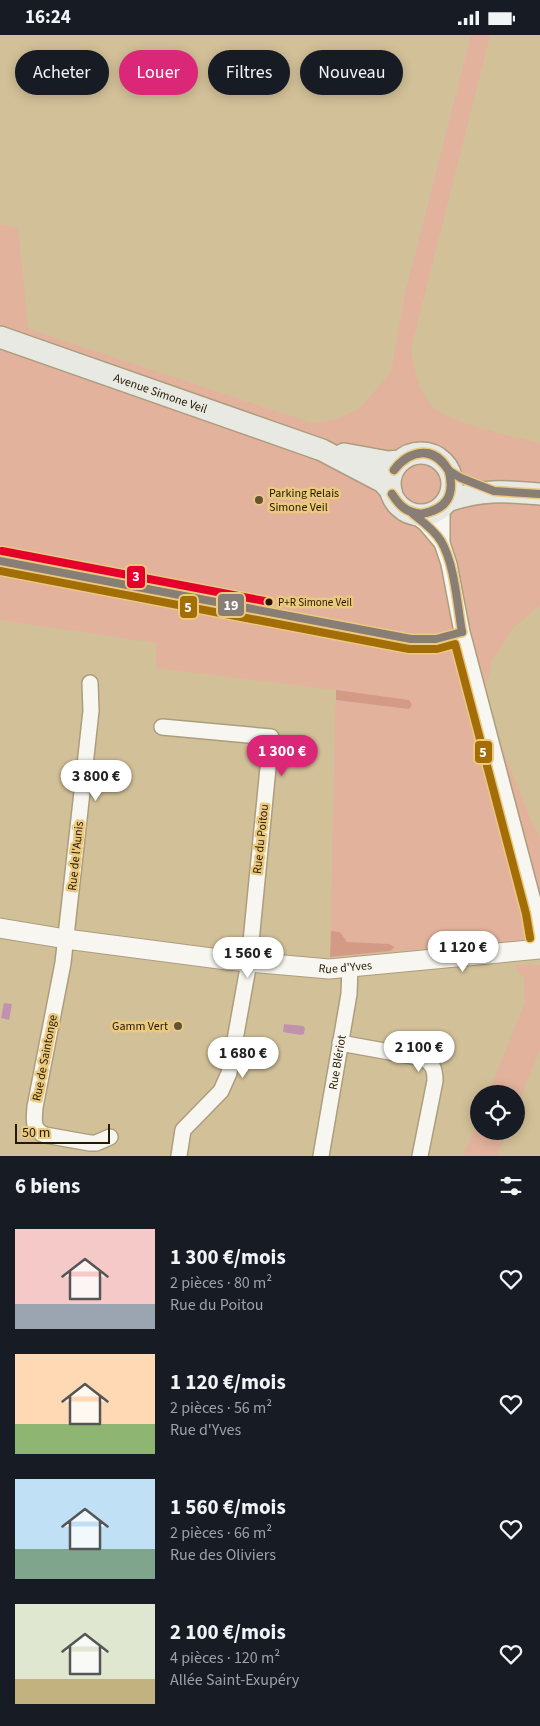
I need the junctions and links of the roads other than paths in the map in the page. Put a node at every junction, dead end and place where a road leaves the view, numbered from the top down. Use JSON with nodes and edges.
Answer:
{"nodes":[{"id":1,"x":0,"y":337,"type":"edge"},
{"id":2,"x":322,"y":450,"type":"junction"},
{"id":3,"x":400,"y":461,"type":"junction"},
{"id":4,"x":449,"y":471,"type":"junction"},
{"id":5,"x":391,"y":491,"type":"junction"},
{"id":6,"x":494,"y":491,"type":"junction"},
{"id":7,"x":540,"y":494,"type":"edge"},
{"id":8,"x":444,"y":503,"type":"junction"},
{"id":9,"x":413,"y":514,"type":"junction"},
{"id":10,"x":442,"y":543,"type":"junction"},
{"id":11,"x":90,"y":683,"type":"dead end"},
{"id":12,"x":162,"y":727,"type":"dead end"},
{"id":13,"x":0,"y":928,"type":"edge"},
{"id":14,"x":540,"y":937,"type":"edge"},
{"id":15,"x":66,"y":939,"type":"junction"},
{"id":16,"x":540,"y":949,"type":"edge"},
{"id":17,"x":249,"y":962,"type":"junction"},
{"id":18,"x":350,"y":967,"type":"junction"},
{"id":19,"x":340,"y":1043,"type":"junction"},
{"id":20,"x":110,"y":1137,"type":"dead end"},
{"id":21,"x":179,"y":1156,"type":"edge"},
{"id":22,"x":321,"y":1156,"type":"edge"},
{"id":23,"x":420,"y":1156,"type":"edge"}],
"edges":[{"from":1,"to":2,"type":"main road","name":"Avenue Simone Veil"},
{"from":2,"to":3,"type":"main road"},
{"from":2,"to":5,"type":"main road"},
{"from":3,"to":4,"type":"main road"},
{"from":3,"to":5,"type":"main road"},
{"from":4,"to":6,"type":"main road"},
{"from":4,"to":8,"type":"main road"},
{"from":5,"to":9,"type":"main road"},
{"from":6,"to":7,"type":"main road"},
{"from":6,"to":8,"type":"main road"},
{"from":8,"to":9,"type":"main road"},
{"from":8,"to":10,"type":"street"},
{"from":9,"to":10,"type":"street"},
{"from":10,"to":14,"type":"street"},
{"from":11,"to":15,"type":"street","name":"Rue de l'Aunis"},
{"from":12,"to":17,"type":"street","name":"Rue du Poitou"},
{"from":13,"to":15,"type":"street","name":"Rue d'Yves"},
{"from":15,"to":17,"type":"street","name":"Rue d'Yves"},
{"from":15,"to":20,"type":"street","name":"Rue de Saintonge"},
{"from":16,"to":18,"type":"street","name":"Rue d'Yves"},
{"from":17,"to":18,"type":"street","name":"Rue d'Yves"},
{"from":17,"to":21,"type":"street"},
{"from":18,"to":19,"type":"street","name":"Rue Blériot"},
{"from":19,"to":22,"type":"street","name":"Rue Blériot"},
{"from":19,"to":23,"type":"street"}]}
